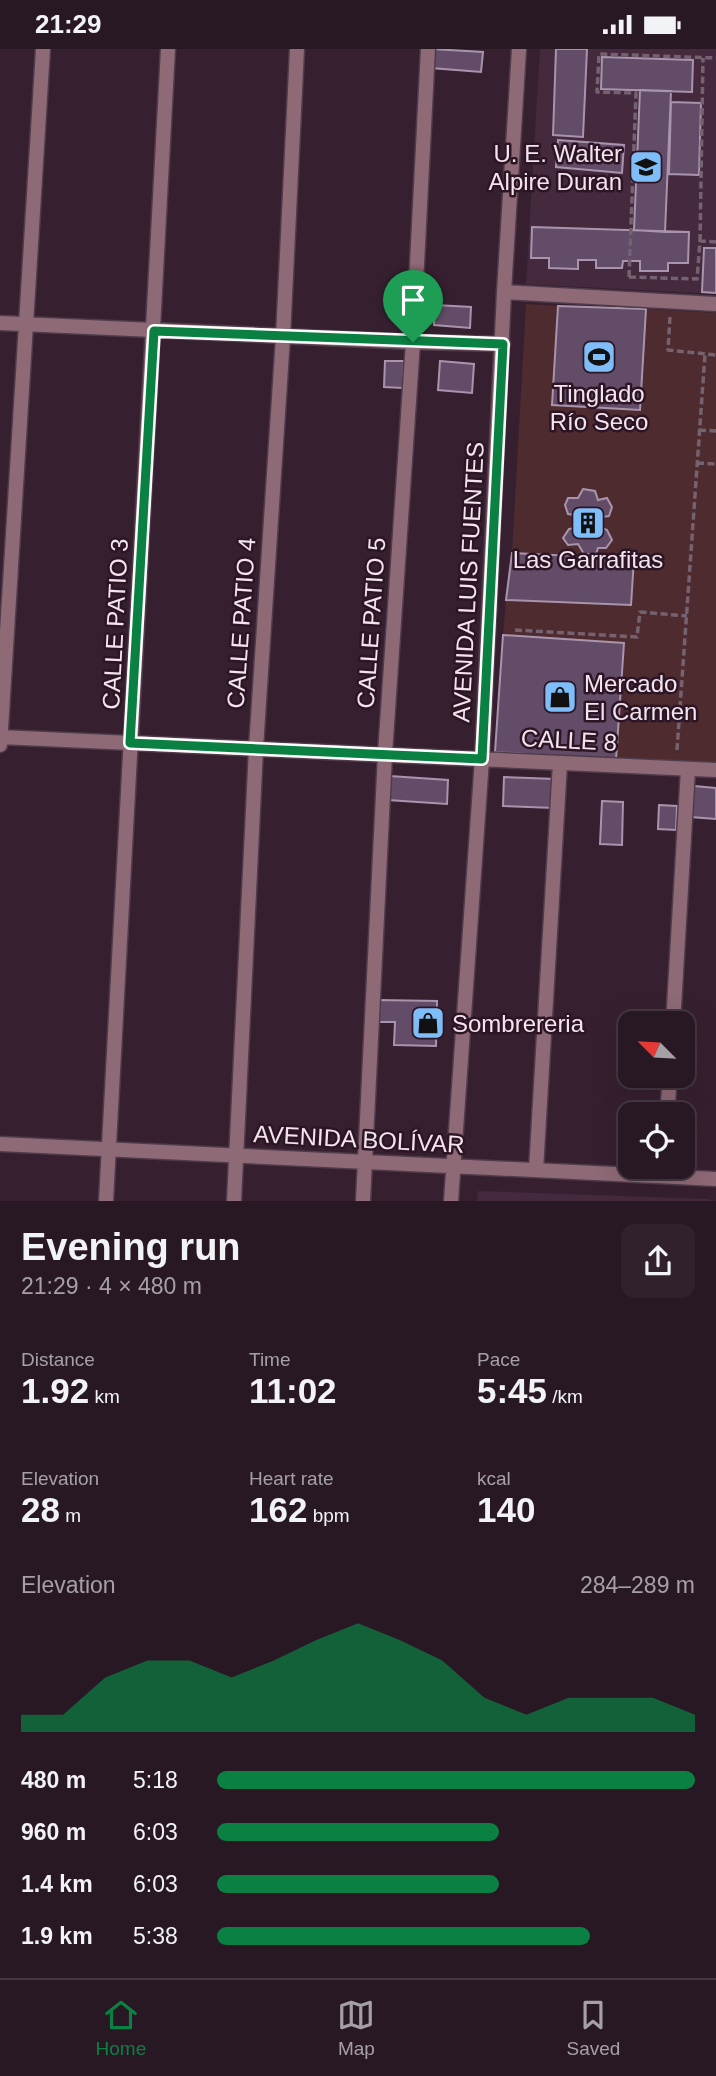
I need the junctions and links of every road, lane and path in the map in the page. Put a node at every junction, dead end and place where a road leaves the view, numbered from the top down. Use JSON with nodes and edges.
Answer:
{"nodes":[{"id":1,"x":43,"y":49,"type":"edge"},
{"id":2,"x":168,"y":49,"type":"edge"},
{"id":3,"x":297,"y":49,"type":"edge"},
{"id":4,"x":428,"y":49,"type":"edge"},
{"id":5,"x":519,"y":49,"type":"edge"},
{"id":6,"x":703,"y":58,"type":"junction"},
{"id":7,"x":716,"y":58,"type":"edge"},
{"id":8,"x":699,"y":241,"type":"junction"},
{"id":9,"x":716,"y":242,"type":"edge"},
{"id":10,"x":629,"y":277,"type":"junction"},
{"id":11,"x":629,"y":289,"type":"dead end"},
{"id":12,"x":504,"y":292,"type":"junction"},
{"id":13,"x":671,"y":303,"type":"junction"},
{"id":14,"x":716,"y":304,"type":"edge"},
{"id":15,"x":0,"y":323,"type":"edge"},
{"id":16,"x":27,"y":325,"type":"junction"},
{"id":17,"x":154,"y":331,"type":"junction"},
{"id":18,"x":283,"y":337,"type":"junction"},
{"id":19,"x":413,"y":342,"type":"junction"},
{"id":20,"x":503,"y":344,"type":"junction"},
{"id":21,"x":705,"y":354,"type":"junction"},
{"id":22,"x":716,"y":355,"type":"edge"},
{"id":23,"x":699,"y":430,"type":"junction"},
{"id":24,"x":716,"y":431,"type":"edge"},
{"id":25,"x":697,"y":463,"type":"junction"},
{"id":26,"x":716,"y":464,"type":"edge"},
{"id":27,"x":687,"y":615,"type":"junction"},
{"id":28,"x":515,"y":630,"type":"dead end"},
{"id":29,"x":0,"y":737,"type":"edge"},
{"id":30,"x":130,"y":743,"type":"junction"},
{"id":31,"x":0,"y":745,"type":"edge"},
{"id":32,"x":256,"y":748,"type":"junction"},
{"id":33,"x":385,"y":754,"type":"junction"},
{"id":34,"x":482,"y":759,"type":"junction"},
{"id":35,"x":560,"y":763,"type":"junction"},
{"id":36,"x":682,"y":764,"type":"junction"},
{"id":37,"x":716,"y":770,"type":"edge"},
{"id":38,"x":673,"y":1011,"type":"edge"},
{"id":39,"x":0,"y":1144,"type":"edge"},
{"id":40,"x":109,"y":1150,"type":"junction"},
{"id":41,"x":236,"y":1156,"type":"junction"},
{"id":42,"x":365,"y":1163,"type":"junction"},
{"id":43,"x":453,"y":1167,"type":"junction"},
{"id":44,"x":536,"y":1170,"type":"junction"},
{"id":45,"x":618,"y":1171,"type":"edge"},
{"id":46,"x":695,"y":1176,"type":"edge"},
{"id":47,"x":716,"y":1179,"type":"edge"},
{"id":48,"x":106,"y":1201,"type":"edge"},
{"id":49,"x":234,"y":1201,"type":"edge"},
{"id":50,"x":363,"y":1201,"type":"edge"},
{"id":51,"x":451,"y":1201,"type":"edge"}],
"edges":[{"from":1,"to":16,"type":"street"},
{"from":2,"to":17,"type":"street","name":"CALLE PATIO 3"},
{"from":3,"to":18,"type":"street","name":"CALLE PATIO 4"},
{"from":4,"to":19,"type":"street","name":"CALLE PATIO 5"},
{"from":5,"to":12,"type":"street","name":"AVENIDA LUIS FUENTES"},
{"from":6,"to":7,"type":"path"},
{"from":6,"to":8,"type":"path"},
{"from":6,"to":10,"type":"path"},
{"from":8,"to":9,"type":"path"},
{"from":8,"to":10,"type":"path"},
{"from":10,"to":11,"type":"path"},
{"from":12,"to":13,"type":"street"},
{"from":12,"to":20,"type":"street","name":"AVENIDA LUIS FUENTES"},
{"from":13,"to":14,"type":"street"},
{"from":13,"to":21,"type":"path"},
{"from":15,"to":16,"type":"street"},
{"from":16,"to":17,"type":"street"},
{"from":16,"to":29,"type":"street"},
{"from":17,"to":18,"type":"street"},
{"from":17,"to":30,"type":"street","name":"CALLE PATIO 3"},
{"from":18,"to":19,"type":"street"},
{"from":18,"to":32,"type":"street","name":"CALLE PATIO 4"},
{"from":19,"to":20,"type":"street"},
{"from":19,"to":33,"type":"street","name":"CALLE PATIO 5"},
{"from":20,"to":34,"type":"street","name":"AVENIDA LUIS FUENTES"},
{"from":21,"to":22,"type":"path"},
{"from":21,"to":23,"type":"path"},
{"from":23,"to":24,"type":"path"},
{"from":23,"to":25,"type":"path"},
{"from":25,"to":26,"type":"path"},
{"from":25,"to":27,"type":"path"},
{"from":27,"to":28,"type":"path"},
{"from":27,"to":36,"type":"path"},
{"from":29,"to":30,"type":"street","name":"CALLE 8"},
{"from":29,"to":31,"type":"street"},
{"from":30,"to":32,"type":"street","name":"CALLE 8"},
{"from":30,"to":40,"type":"street","name":"CALLE PATIO 3"},
{"from":32,"to":33,"type":"street","name":"CALLE 8"},
{"from":32,"to":41,"type":"street","name":"CALLE PATIO 4"},
{"from":33,"to":34,"type":"street","name":"CALLE 8"},
{"from":33,"to":42,"type":"street","name":"CALLE PATIO 5"},
{"from":34,"to":35,"type":"street","name":"CALLE 8"},
{"from":34,"to":43,"type":"street","name":"AVENIDA LUIS FUENTES"},
{"from":35,"to":36,"type":"street","name":"CALLE 8"},
{"from":35,"to":44,"type":"street"},
{"from":36,"to":37,"type":"street","name":"CALLE 8"},
{"from":36,"to":38,"type":"street"},
{"from":39,"to":40,"type":"street","name":"AVENIDA BOLÍVAR"},
{"from":40,"to":41,"type":"street","name":"AVENIDA BOLÍVAR"},
{"from":40,"to":48,"type":"street","name":"CALLE PATIO 3"},
{"from":41,"to":42,"type":"street","name":"AVENIDA BOLÍVAR"},
{"from":41,"to":49,"type":"street","name":"CALLE PATIO 4"},
{"from":42,"to":43,"type":"street","name":"AVENIDA BOLÍVAR"},
{"from":42,"to":50,"type":"street","name":"CALLE PATIO 5"},
{"from":43,"to":44,"type":"street","name":"AVENIDA BOLÍVAR"},
{"from":43,"to":51,"type":"street","name":"AVENIDA LUIS FUENTES"},
{"from":44,"to":45,"type":"street","name":"AVENIDA BOLÍVAR"},
{"from":46,"to":47,"type":"street","name":"AVENIDA BOLÍVAR"}]}
